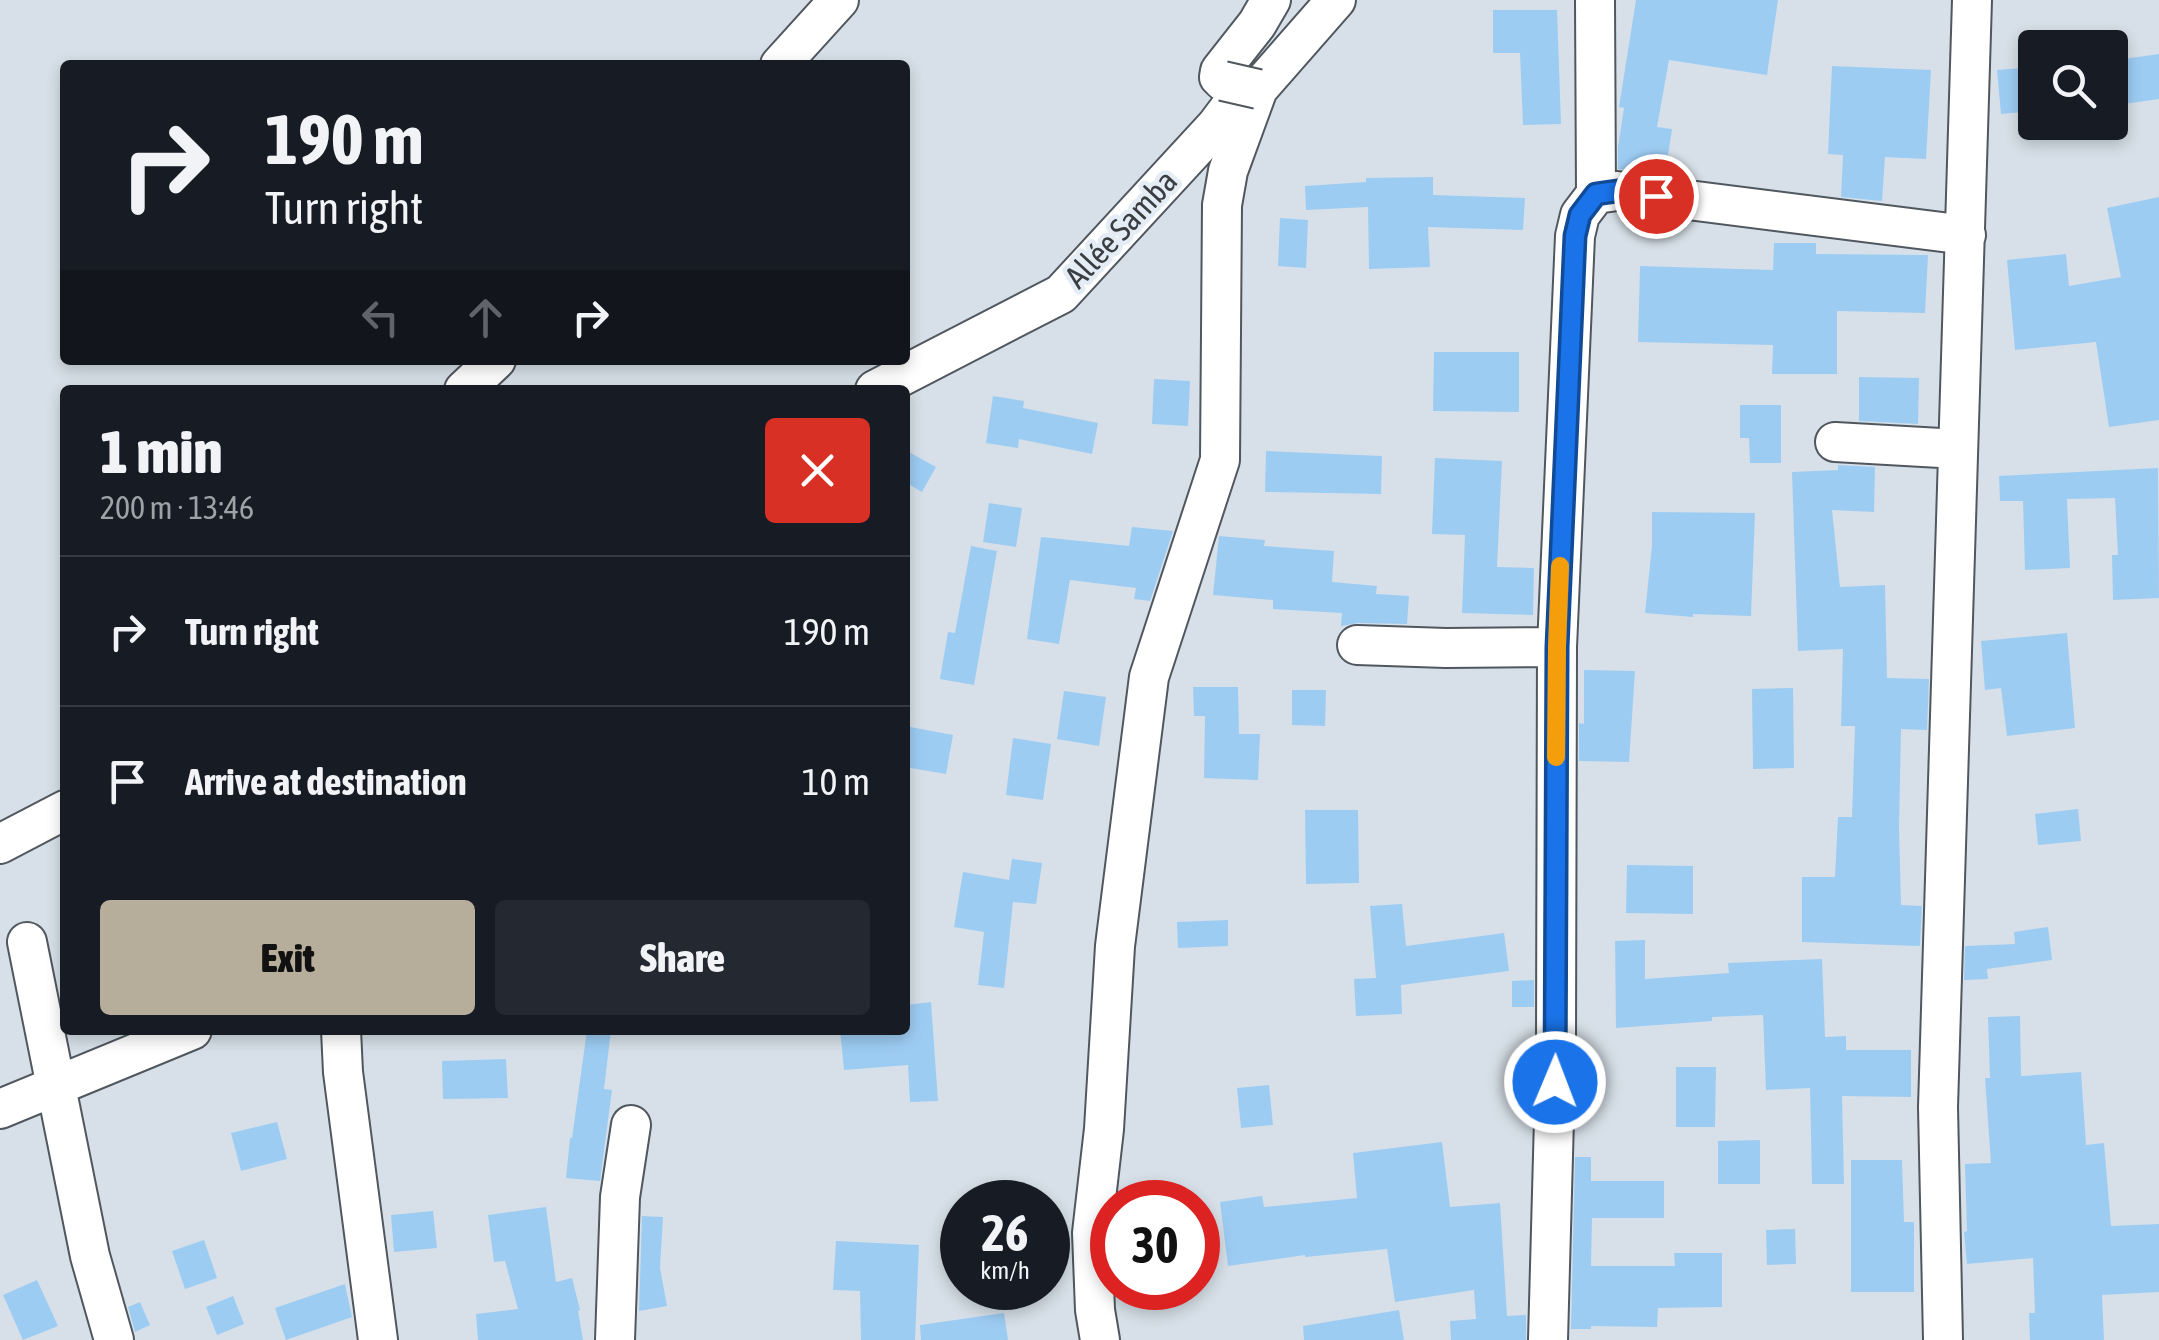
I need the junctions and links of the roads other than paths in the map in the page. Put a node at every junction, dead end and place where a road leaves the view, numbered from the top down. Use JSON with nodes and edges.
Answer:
{"nodes":[{"id":1,"x":839,"y":0,"type":"edge"},
{"id":2,"x":1272,"y":0,"type":"edge"},
{"id":3,"x":1310,"y":0,"type":"edge"},
{"id":4,"x":1336,"y":0,"type":"edge"},
{"id":5,"x":1595,"y":0,"type":"edge"},
{"id":6,"x":1972,"y":0,"type":"edge"},
{"id":7,"x":785,"y":60,"type":"edge"},
{"id":8,"x":1240,"y":85,"type":"junction"},
{"id":9,"x":1596,"y":194,"type":"junction"},
{"id":10,"x":1966,"y":236,"type":"junction"},
{"id":11,"x":491,"y":365,"type":"edge"},
{"id":12,"x":469,"y":385,"type":"edge"},
{"id":13,"x":886,"y":385,"type":"edge"},
{"id":14,"x":1835,"y":442,"type":"dead end"},
{"id":15,"x":1958,"y":448,"type":"junction"},
{"id":16,"x":1357,"y":645,"type":"dead end"},
{"id":17,"x":1557,"y":647,"type":"junction"},
{"id":18,"x":60,"y":813,"type":"edge"},
{"id":19,"x":0,"y":844,"type":"edge"},
{"id":20,"x":27,"y":942,"type":"dead end"},
{"id":21,"x":180,"y":1035,"type":"edge"},
{"id":22,"x":341,"y":1035,"type":"edge"},
{"id":23,"x":56,"y":1086,"type":"junction"},
{"id":24,"x":0,"y":1110,"type":"edge"},
{"id":25,"x":631,"y":1124,"type":"dead end"},
{"id":26,"x":114,"y":1340,"type":"edge"},
{"id":27,"x":378,"y":1340,"type":"edge"},
{"id":28,"x":615,"y":1340,"type":"edge"},
{"id":29,"x":1100,"y":1340,"type":"edge"},
{"id":30,"x":1548,"y":1340,"type":"edge"},
{"id":31,"x":1943,"y":1340,"type":"edge"}],
"edges":[{"from":1,"to":7,"type":"street"},
{"from":2,"to":8,"type":"street"},
{"from":3,"to":13,"type":"street","name":"Allée Samba"},
{"from":4,"to":8,"type":"street"},
{"from":5,"to":9,"type":"street"},
{"from":6,"to":10,"type":"street"},
{"from":8,"to":29,"type":"street"},
{"from":9,"to":10,"type":"street"},
{"from":9,"to":17,"type":"street"},
{"from":10,"to":15,"type":"street"},
{"from":11,"to":12,"type":"street"},
{"from":14,"to":15,"type":"street"},
{"from":15,"to":31,"type":"street"},
{"from":16,"to":17,"type":"street"},
{"from":17,"to":30,"type":"street"},
{"from":18,"to":19,"type":"street"},
{"from":20,"to":23,"type":"street"},
{"from":21,"to":23,"type":"street"},
{"from":22,"to":27,"type":"street"},
{"from":23,"to":24,"type":"street"},
{"from":23,"to":26,"type":"street"},
{"from":25,"to":28,"type":"street"}]}
